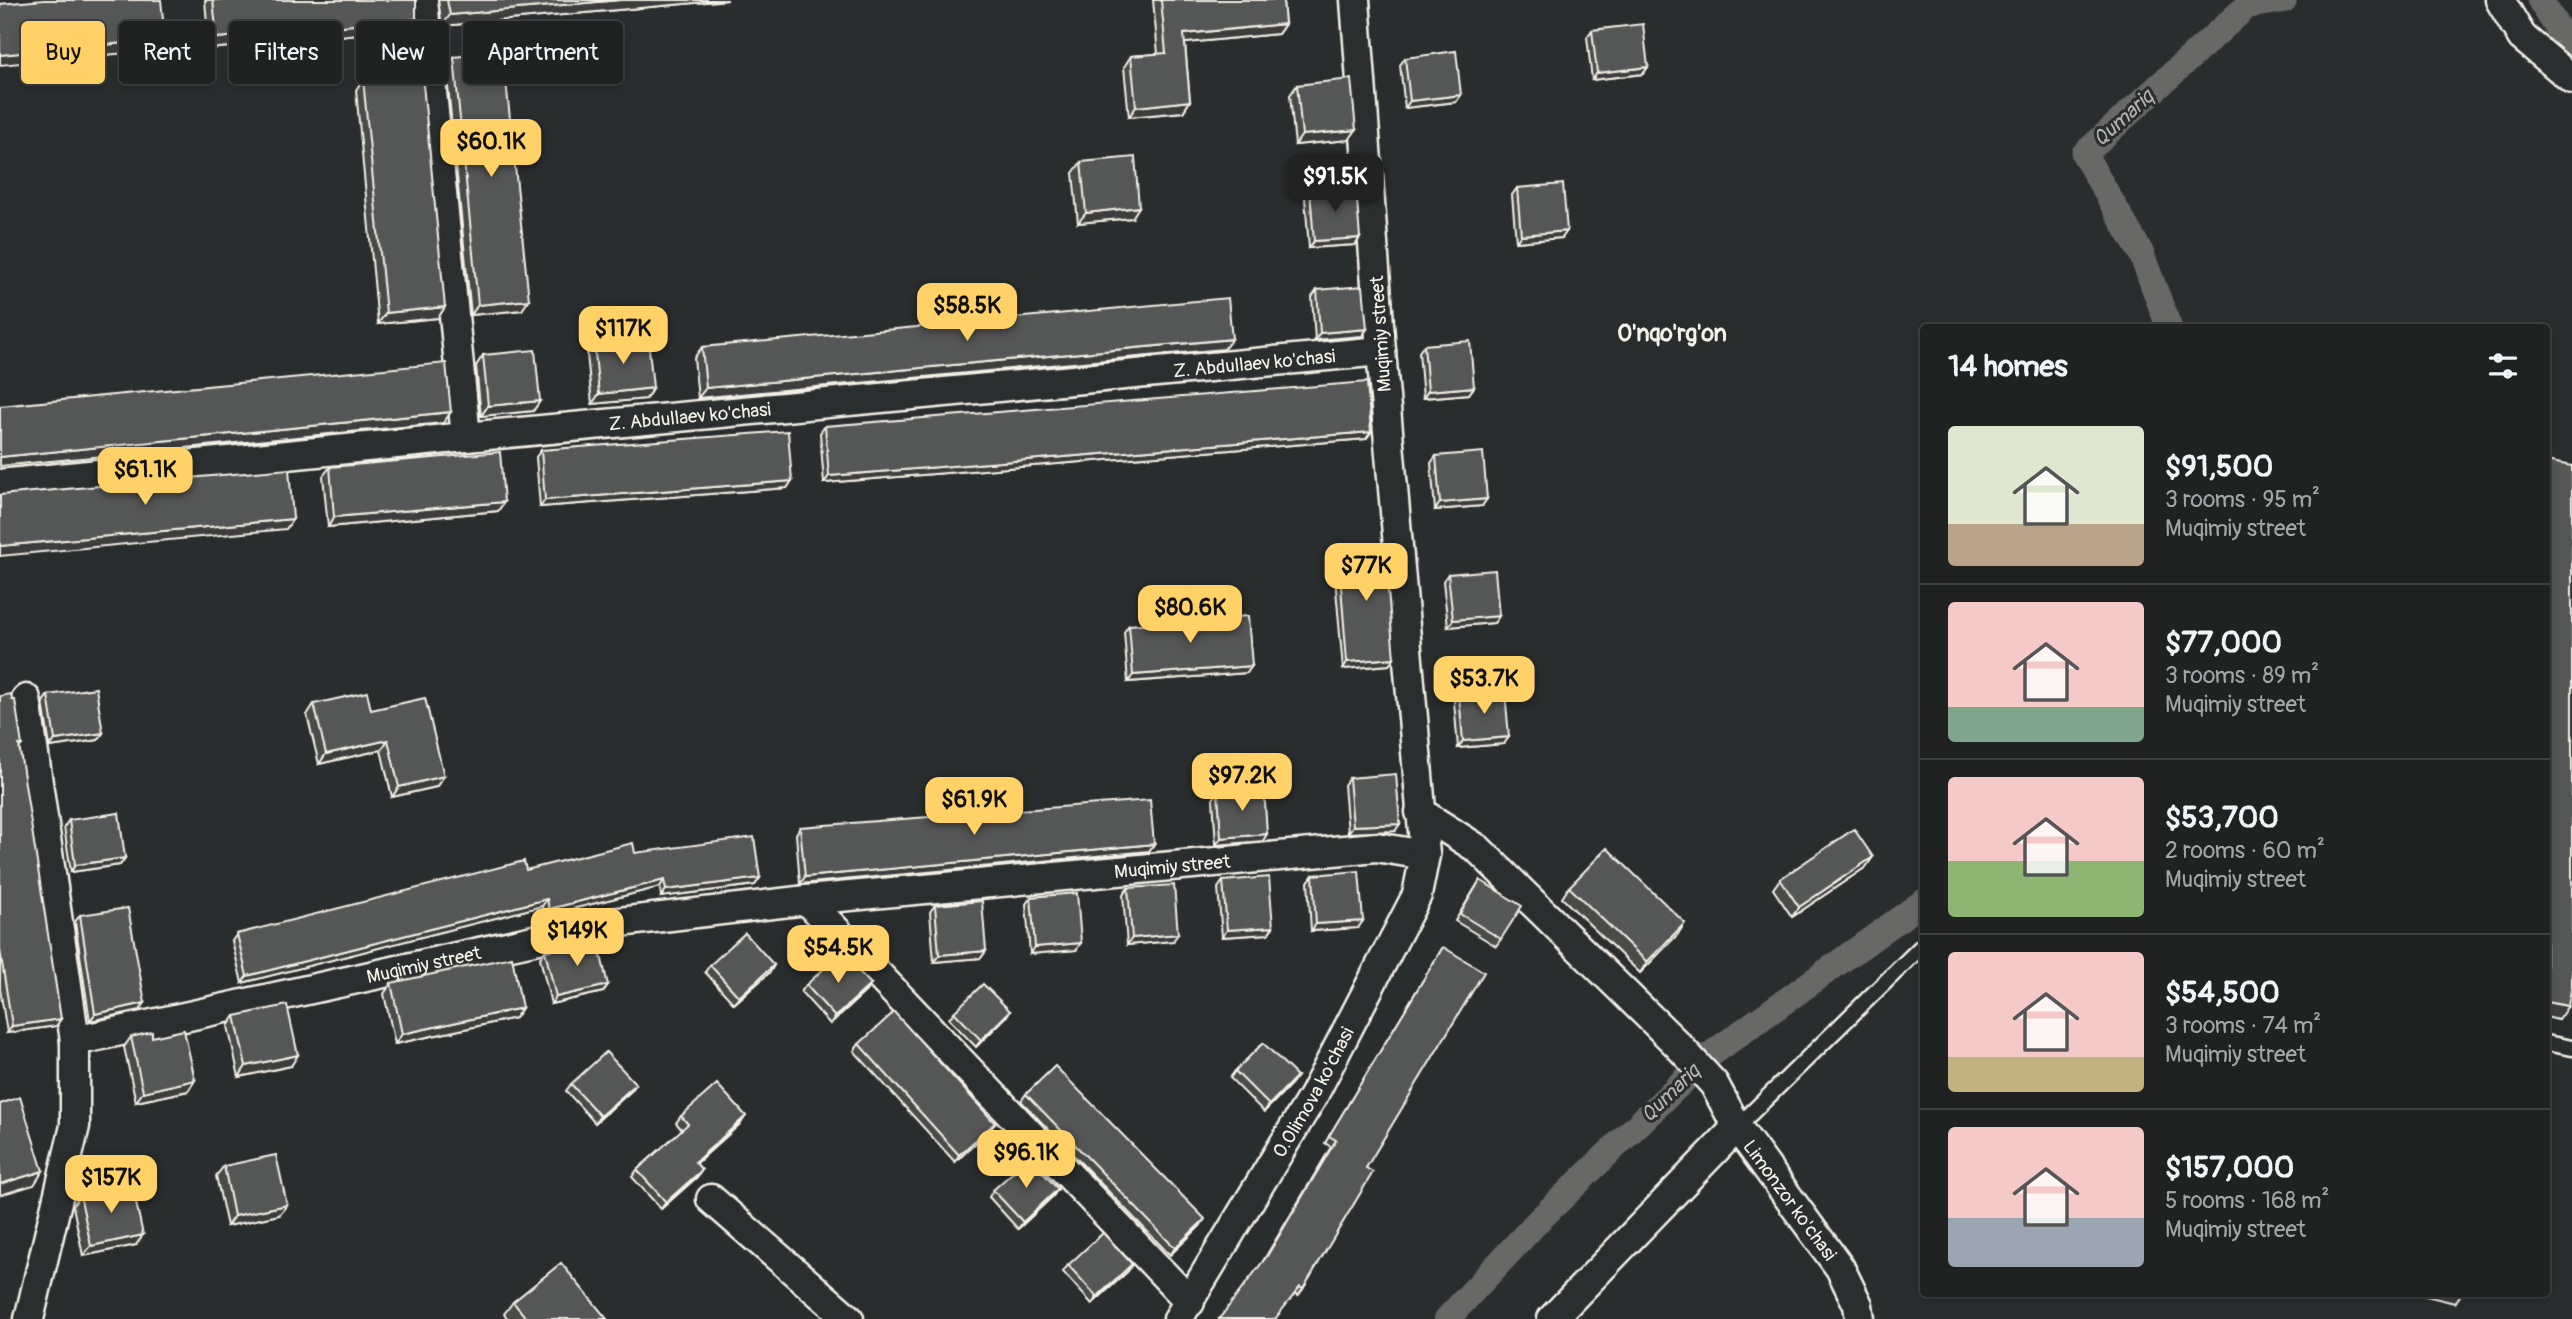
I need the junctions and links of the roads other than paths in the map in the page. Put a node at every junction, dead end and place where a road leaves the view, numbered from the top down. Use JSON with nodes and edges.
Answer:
{"nodes":[{"id":1,"x":423,"y":0,"type":"edge"},
{"id":2,"x":1355,"y":0,"type":"edge"},
{"id":3,"x":2500,"y":0,"type":"edge"},
{"id":4,"x":2572,"y":79,"type":"edge"},
{"id":5,"x":1381,"y":351,"type":"junction"},
{"id":6,"x":466,"y":437,"type":"junction"},
{"id":7,"x":0,"y":484,"type":"edge"},
{"id":8,"x":26,"y":699,"type":"dead end"},
{"id":9,"x":1420,"y":812,"type":"junction"},
{"id":10,"x":1425,"y":855,"type":"junction"},
{"id":11,"x":807,"y":900,"type":"junction"},
{"id":12,"x":1920,"y":948,"type":"edge"},
{"id":13,"x":75,"y":1041,"type":"junction"},
{"id":14,"x":2550,"y":1044,"type":"edge"},
{"id":15,"x":2572,"y":1048,"type":"edge"},
{"id":16,"x":1737,"y":1127,"type":"junction"},
{"id":17,"x":711,"y":1199,"type":"dead end"},
{"id":18,"x":1184,"y":1311,"type":"edge"},
{"id":19,"x":29,"y":1319,"type":"edge"},
{"id":20,"x":849,"y":1319,"type":"edge"},
{"id":21,"x":1552,"y":1319,"type":"edge"},
{"id":22,"x":1860,"y":1319,"type":"edge"}],
"edges":[{"from":1,"to":6,"type":"street"},
{"from":2,"to":5,"type":"street","name":"Muqimiy street"},
{"from":3,"to":4,"type":"street"},
{"from":5,"to":6,"type":"street","name":"Z. Abdullaev ko'chasi"},
{"from":5,"to":9,"type":"street","name":"Muqimiy street"},
{"from":6,"to":7,"type":"street","name":"Z. Abdullaev ko'chasi"},
{"from":8,"to":13,"type":"street"},
{"from":9,"to":10,"type":"street","name":"Muqimiy street"},
{"from":9,"to":16,"type":"street","name":"Limonzor ko'chasi"},
{"from":10,"to":11,"type":"street","name":"Muqimiy street"},
{"from":10,"to":18,"type":"street","name":"O.Olimova ko'chasi"},
{"from":11,"to":13,"type":"street","name":"Muqimiy street"},
{"from":11,"to":18,"type":"street"},
{"from":12,"to":16,"type":"lane"},
{"from":13,"to":19,"type":"street"},
{"from":14,"to":15,"type":"lane"},
{"from":16,"to":21,"type":"street"},
{"from":16,"to":22,"type":"street","name":"Limonzor ko'chasi"},
{"from":17,"to":20,"type":"street"}]}
